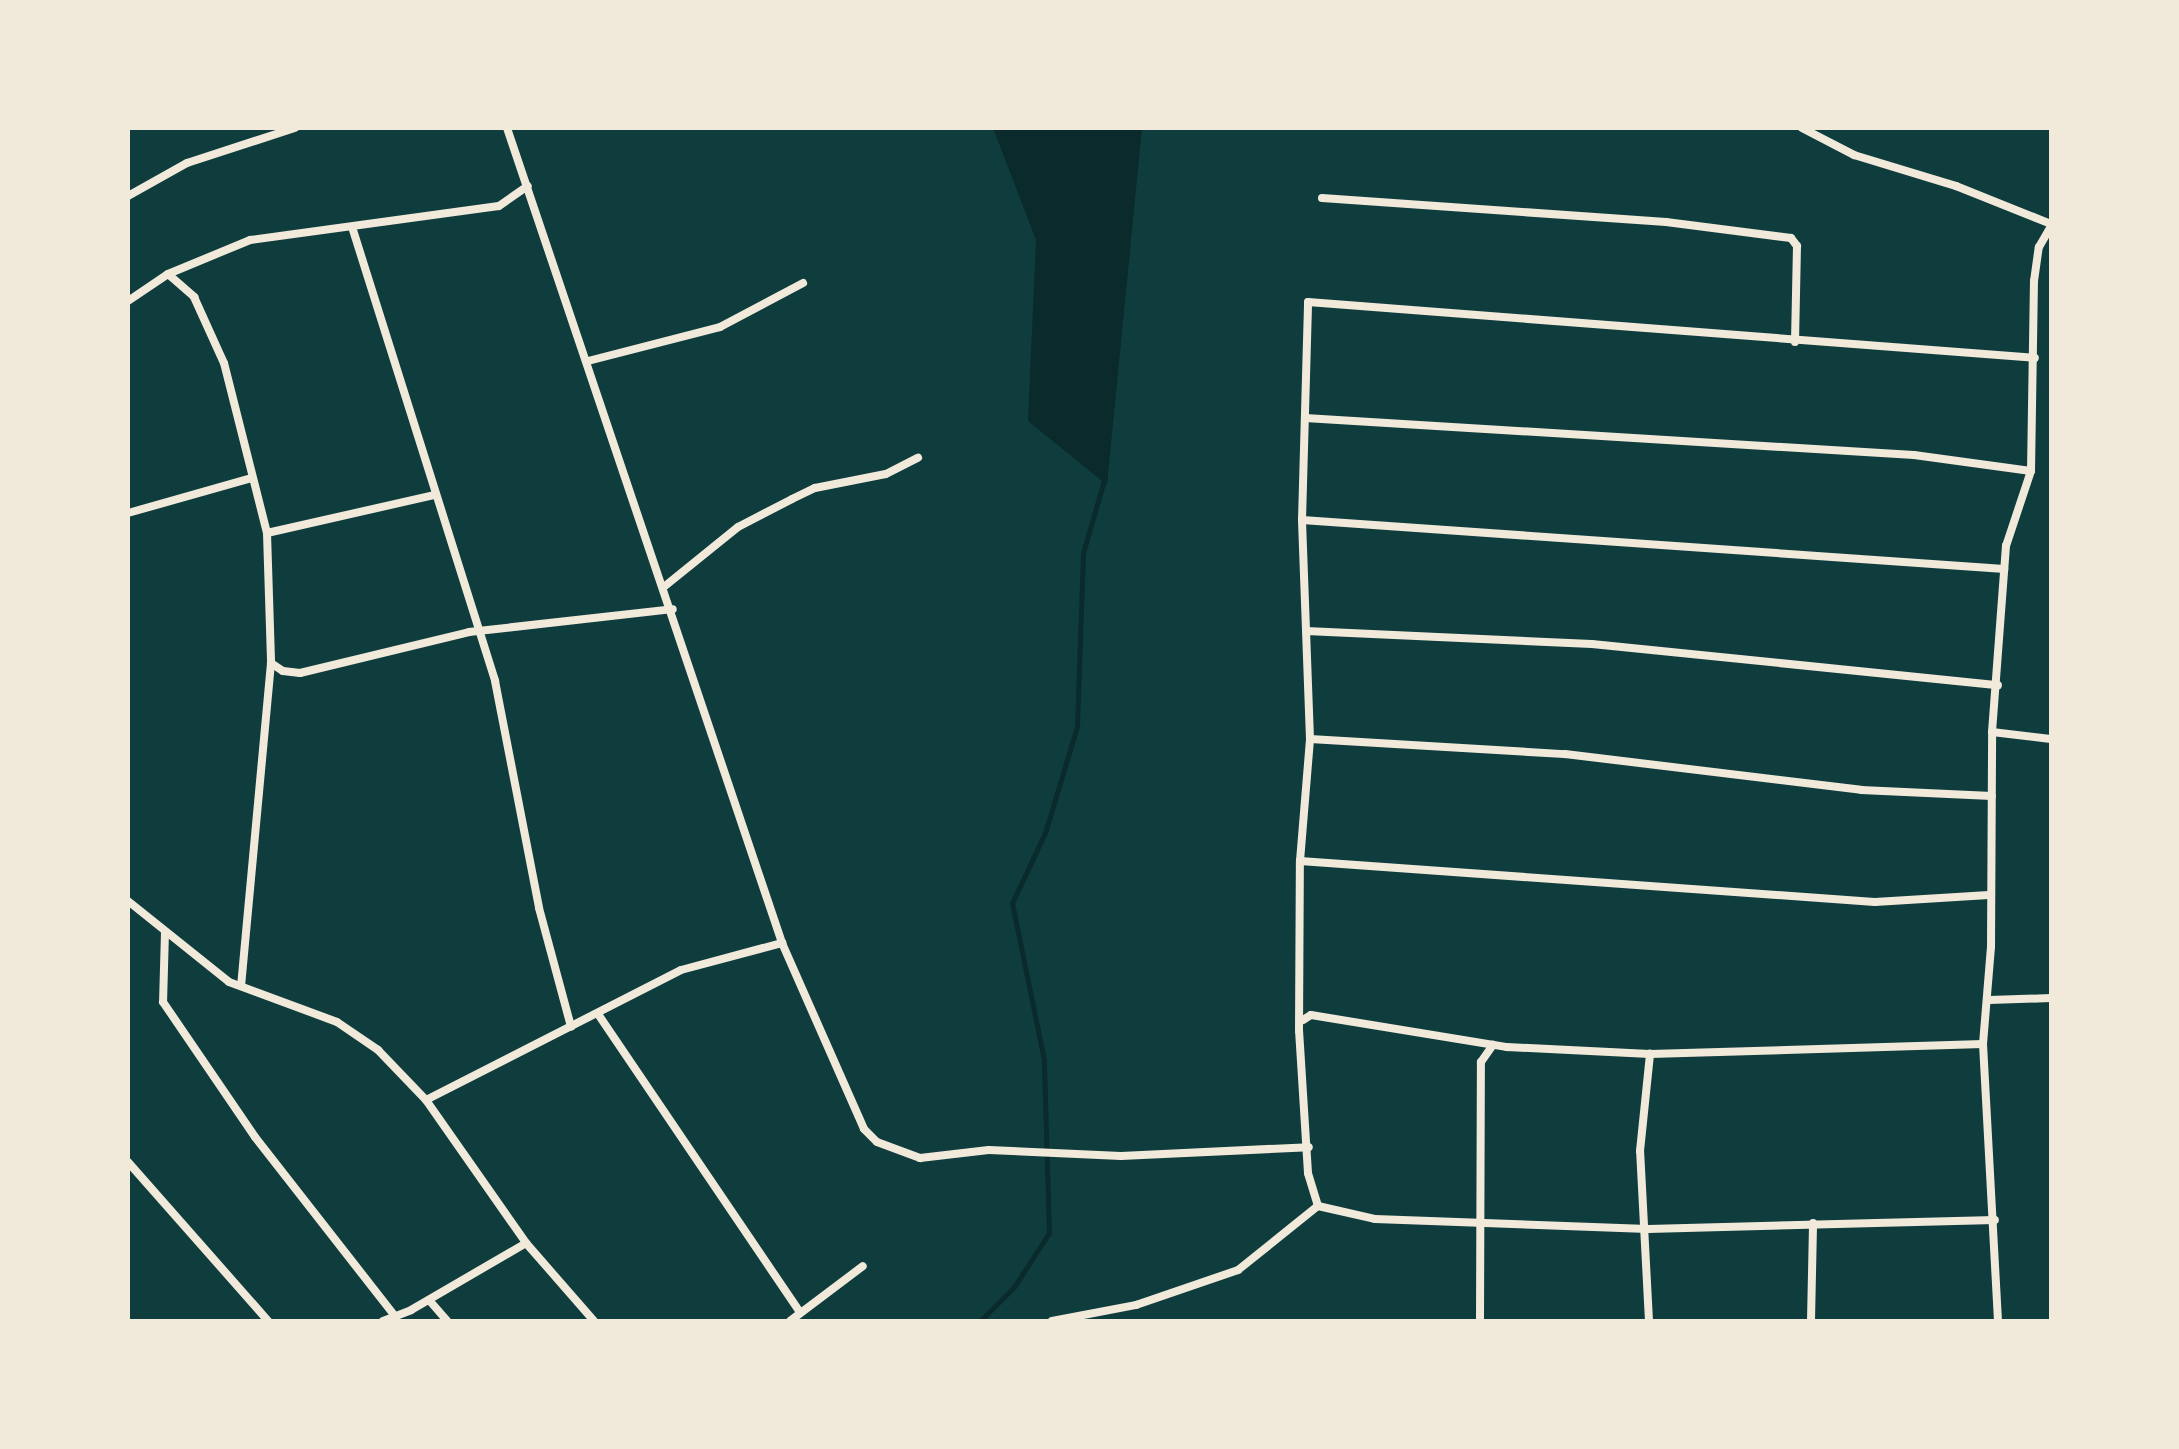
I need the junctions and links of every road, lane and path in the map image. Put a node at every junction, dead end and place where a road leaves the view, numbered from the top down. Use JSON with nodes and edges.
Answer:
{"nodes":[{"id":1,"x":295,"y":128,"type":"edge"},
{"id":2,"x":507,"y":128,"type":"edge"},
{"id":3,"x":1802,"y":128,"type":"edge"},
{"id":4,"x":528,"y":186,"type":"junction"},
{"id":5,"x":128,"y":196,"type":"edge"},
{"id":6,"x":1322,"y":198,"type":"dead end"},
{"id":7,"x":2051,"y":225,"type":"edge"},
{"id":8,"x":353,"y":230,"type":"junction"},
{"id":9,"x":168,"y":274,"type":"junction"},
{"id":10,"x":803,"y":283,"type":"dead end"},
{"id":11,"x":128,"y":301,"type":"edge"},
{"id":12,"x":1795,"y":342,"type":"junction"},
{"id":13,"x":2035,"y":358,"type":"junction"},
{"id":14,"x":588,"y":361,"type":"junction"},
{"id":15,"x":1305,"y":418,"type":"junction"},
{"id":16,"x":918,"y":458,"type":"dead end"},
{"id":17,"x":2031,"y":471,"type":"junction"},
{"id":18,"x":252,"y":478,"type":"junction"},
{"id":19,"x":434,"y":495,"type":"junction"},
{"id":20,"x":128,"y":513,"type":"edge"},
{"id":21,"x":1302,"y":520,"type":"junction"},
{"id":22,"x":267,"y":533,"type":"junction"},
{"id":23,"x":2004,"y":569,"type":"junction"},
{"id":24,"x":665,"y":586,"type":"junction"},
{"id":25,"x":673,"y":609,"type":"junction"},
{"id":26,"x":480,"y":631,"type":"junction"},
{"id":27,"x":1306,"y":631,"type":"junction"},
{"id":28,"x":271,"y":663,"type":"junction"},
{"id":29,"x":1998,"y":685,"type":"junction"},
{"id":30,"x":1992,"y":732,"type":"junction"},
{"id":31,"x":1310,"y":739,"type":"junction"},
{"id":32,"x":2051,"y":739,"type":"edge"},
{"id":33,"x":1992,"y":796,"type":"junction"},
{"id":34,"x":1300,"y":861,"type":"junction"},
{"id":35,"x":1989,"y":895,"type":"junction"},
{"id":36,"x":128,"y":901,"type":"edge"},
{"id":37,"x":165,"y":932,"type":"junction"},
{"id":38,"x":782,"y":943,"type":"junction"},
{"id":39,"x":241,"y":986,"type":"junction"},
{"id":40,"x":2051,"y":998,"type":"edge"},
{"id":41,"x":1989,"y":1000,"type":"junction"},
{"id":42,"x":598,"y":1014,"type":"junction"},
{"id":43,"x":1303,"y":1020,"type":"junction"},
{"id":44,"x":571,"y":1027,"type":"junction"},
{"id":45,"x":1983,"y":1044,"type":"junction"},
{"id":46,"x":1493,"y":1045,"type":"junction"},
{"id":47,"x":1650,"y":1054,"type":"junction"},
{"id":48,"x":426,"y":1100,"type":"junction"},
{"id":49,"x":1309,"y":1147,"type":"junction"},
{"id":50,"x":128,"y":1162,"type":"edge"},
{"id":51,"x":1318,"y":1206,"type":"junction"},
{"id":52,"x":1995,"y":1220,"type":"junction"},
{"id":53,"x":1813,"y":1223,"type":"junction"},
{"id":54,"x":1478,"y":1224,"type":"junction"},
{"id":55,"x":1648,"y":1229,"type":"junction"},
{"id":56,"x":526,"y":1243,"type":"junction"},
{"id":57,"x":863,"y":1266,"type":"dead end"},
{"id":58,"x":429,"y":1300,"type":"junction"},
{"id":59,"x":800,"y":1312,"type":"junction"},
{"id":60,"x":395,"y":1316,"type":"junction"},
{"id":61,"x":268,"y":1321,"type":"edge"},
{"id":62,"x":383,"y":1321,"type":"edge"},
{"id":63,"x":447,"y":1321,"type":"edge"},
{"id":64,"x":594,"y":1321,"type":"edge"},
{"id":65,"x":790,"y":1321,"type":"edge"},
{"id":66,"x":1052,"y":1321,"type":"edge"},
{"id":67,"x":1480,"y":1321,"type":"edge"},
{"id":68,"x":1649,"y":1321,"type":"edge"},
{"id":69,"x":1811,"y":1321,"type":"edge"},
{"id":70,"x":1998,"y":1321,"type":"edge"}],
"edges":[{"from":1,"to":5,"type":"street"},
{"from":2,"to":4,"type":"street"},
{"from":3,"to":7,"type":"street"},
{"from":4,"to":8,"type":"street"},
{"from":4,"to":14,"type":"street"},
{"from":6,"to":12,"type":"street"},
{"from":7,"to":13,"type":"street"},
{"from":8,"to":9,"type":"street"},
{"from":8,"to":19,"type":"street"},
{"from":9,"to":11,"type":"street"},
{"from":9,"to":18,"type":"street"},
{"from":10,"to":14,"type":"street"},
{"from":12,"to":13,"type":"street"},
{"from":12,"to":15,"type":"street"},
{"from":13,"to":17,"type":"street"},
{"from":14,"to":24,"type":"street"},
{"from":15,"to":17,"type":"street"},
{"from":15,"to":21,"type":"street"},
{"from":16,"to":24,"type":"street"},
{"from":17,"to":23,"type":"street"},
{"from":18,"to":20,"type":"street"},
{"from":18,"to":22,"type":"street"},
{"from":19,"to":22,"type":"street"},
{"from":19,"to":26,"type":"street"},
{"from":21,"to":23,"type":"street"},
{"from":21,"to":27,"type":"street"},
{"from":22,"to":28,"type":"street"},
{"from":23,"to":29,"type":"street"},
{"from":24,"to":25,"type":"street"},
{"from":25,"to":26,"type":"street"},
{"from":25,"to":38,"type":"street"},
{"from":26,"to":28,"type":"street"},
{"from":26,"to":44,"type":"street"},
{"from":27,"to":29,"type":"street"},
{"from":27,"to":31,"type":"street"},
{"from":28,"to":39,"type":"street"},
{"from":29,"to":30,"type":"street"},
{"from":30,"to":32,"type":"street"},
{"from":30,"to":33,"type":"street"},
{"from":31,"to":33,"type":"street"},
{"from":31,"to":34,"type":"street"},
{"from":33,"to":35,"type":"street"},
{"from":34,"to":35,"type":"street"},
{"from":34,"to":43,"type":"street"},
{"from":35,"to":41,"type":"street"},
{"from":36,"to":37,"type":"street"},
{"from":37,"to":39,"type":"street"},
{"from":37,"to":60,"type":"street"},
{"from":38,"to":42,"type":"street"},
{"from":38,"to":49,"type":"street"},
{"from":39,"to":48,"type":"street"},
{"from":40,"to":41,"type":"street"},
{"from":41,"to":45,"type":"street"},
{"from":42,"to":44,"type":"street"},
{"from":42,"to":59,"type":"street"},
{"from":43,"to":46,"type":"street"},
{"from":43,"to":49,"type":"street"},
{"from":44,"to":48,"type":"street"},
{"from":45,"to":47,"type":"street"},
{"from":45,"to":52,"type":"street"},
{"from":46,"to":47,"type":"street"},
{"from":46,"to":54,"type":"street"},
{"from":47,"to":55,"type":"street"},
{"from":48,"to":56,"type":"street"},
{"from":49,"to":51,"type":"street"},
{"from":50,"to":61,"type":"street"},
{"from":51,"to":54,"type":"street"},
{"from":51,"to":66,"type":"street"},
{"from":52,"to":53,"type":"street"},
{"from":52,"to":70,"type":"street"},
{"from":53,"to":55,"type":"street"},
{"from":53,"to":69,"type":"street"},
{"from":54,"to":55,"type":"street"},
{"from":54,"to":67,"type":"street"},
{"from":55,"to":68,"type":"street"},
{"from":56,"to":58,"type":"street"},
{"from":56,"to":64,"type":"street"},
{"from":57,"to":59,"type":"street"},
{"from":58,"to":60,"type":"street"},
{"from":58,"to":63,"type":"street"},
{"from":59,"to":65,"type":"street"},
{"from":60,"to":62,"type":"street"}]}
